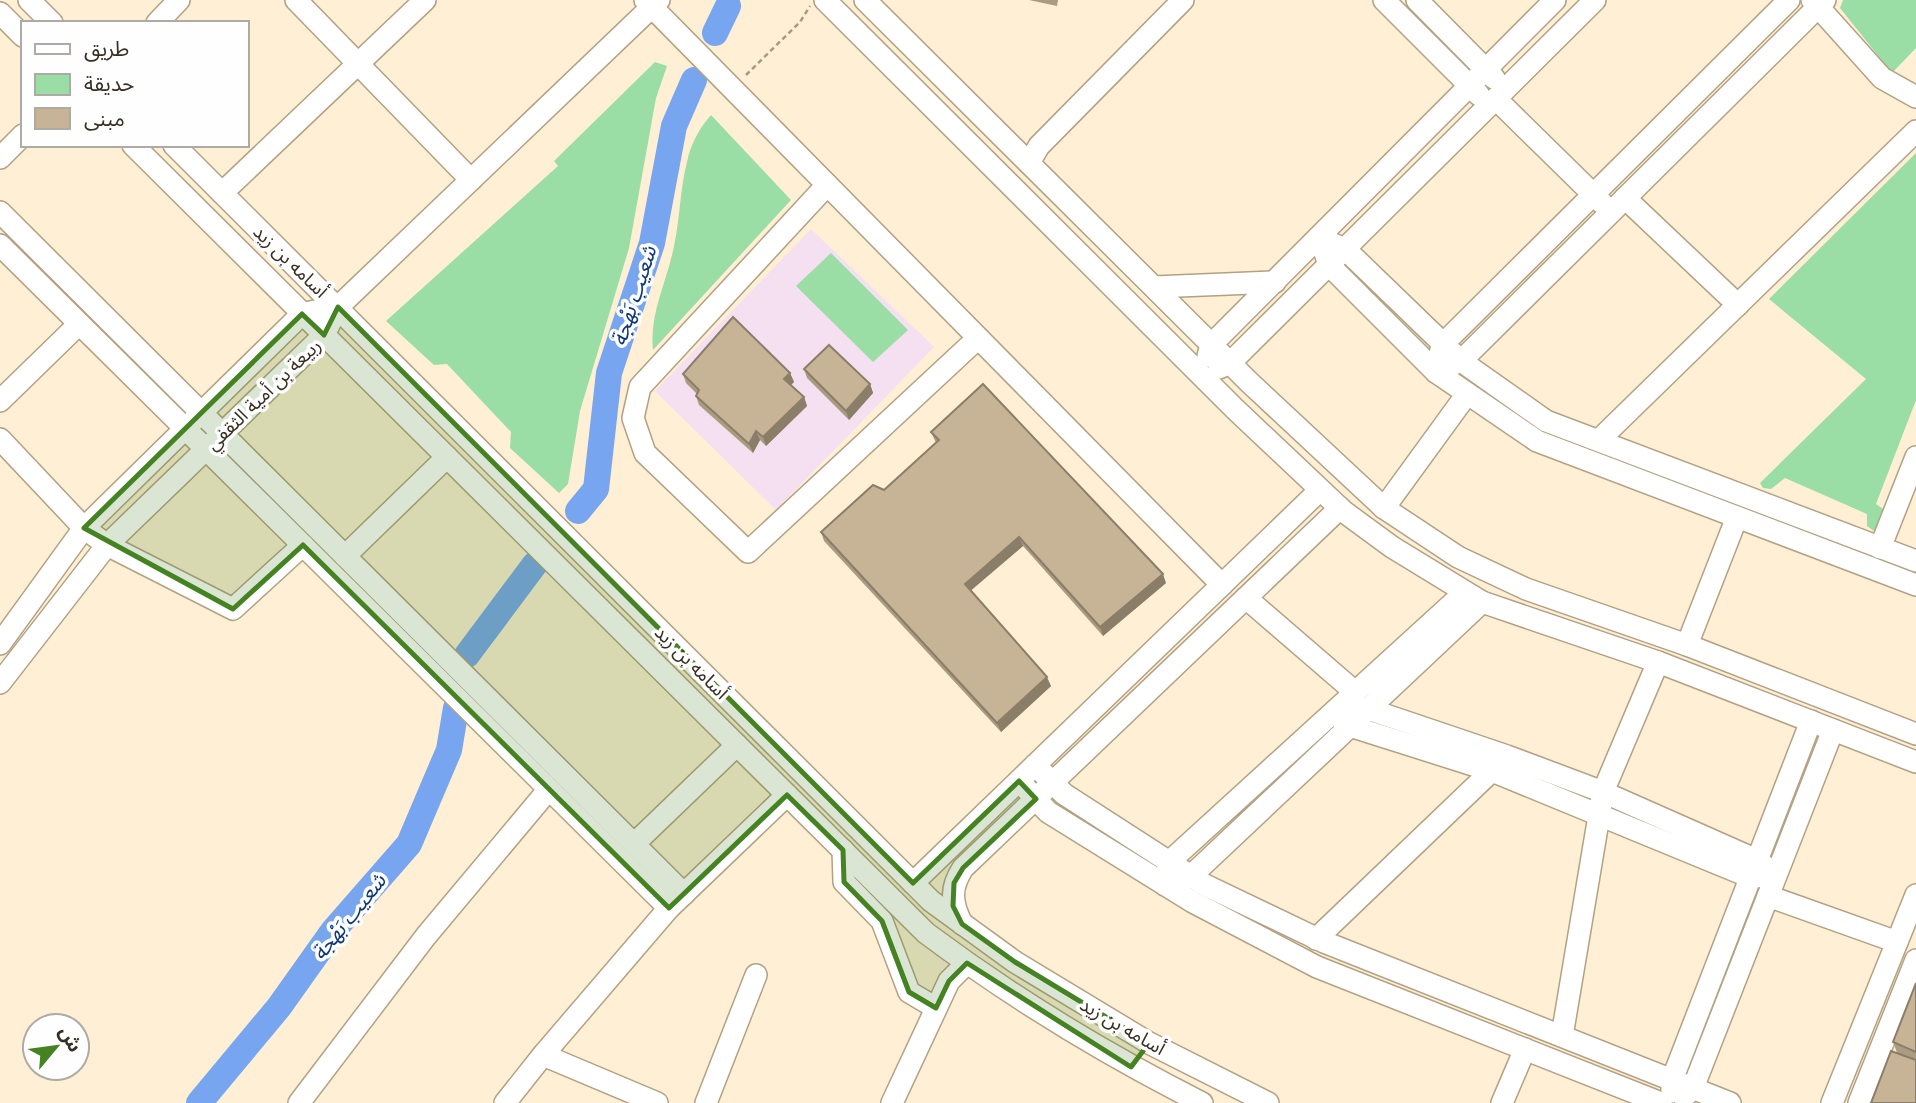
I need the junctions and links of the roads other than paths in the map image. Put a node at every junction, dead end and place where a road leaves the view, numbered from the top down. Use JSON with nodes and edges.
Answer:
{"nodes":[{"id":1,"x":29,"y":0,"type":"edge"},
{"id":2,"x":179,"y":0,"type":"edge"},
{"id":3,"x":296,"y":0,"type":"edge"},
{"id":4,"x":425,"y":0,"type":"edge"},
{"id":5,"x":825,"y":0,"type":"edge"},
{"id":6,"x":865,"y":0,"type":"edge"},
{"id":7,"x":1183,"y":0,"type":"edge"},
{"id":8,"x":1384,"y":0,"type":"edge"},
{"id":9,"x":1417,"y":0,"type":"edge"},
{"id":10,"x":1555,"y":0,"type":"edge"},
{"id":11,"x":1595,"y":0,"type":"edge"},
{"id":12,"x":1789,"y":0,"type":"edge"},
{"id":13,"x":652,"y":2,"type":"edge"},
{"id":14,"x":1819,"y":2,"type":"edge"},
{"id":15,"x":0,"y":13,"type":"edge"},
{"id":16,"x":50,"y":21,"type":"edge"},
{"id":17,"x":159,"y":21,"type":"edge"},
{"id":18,"x":21,"y":34,"type":"edge"},
{"id":19,"x":358,"y":64,"type":"junction"},
{"id":20,"x":1486,"y":69,"type":"junction"},
{"id":21,"x":1470,"y":85,"type":"junction"},
{"id":22,"x":1916,"y":97,"type":"edge"},
{"id":23,"x":1497,"y":98,"type":"junction"},
{"id":24,"x":1916,"y":131,"type":"edge"},
{"id":25,"x":21,"y":137,"type":"edge"},
{"id":26,"x":135,"y":147,"type":"edge"},
{"id":27,"x":176,"y":147,"type":"edge"},
{"id":28,"x":0,"y":158,"type":"edge"},
{"id":29,"x":1029,"y":163,"type":"junction"},
{"id":30,"x":471,"y":180,"type":"junction"},
{"id":31,"x":827,"y":185,"type":"junction"},
{"id":32,"x":222,"y":193,"type":"junction"},
{"id":33,"x":1593,"y":195,"type":"junction"},
{"id":34,"x":1618,"y":205,"type":"junction"},
{"id":35,"x":0,"y":212,"type":"edge"},
{"id":36,"x":1319,"y":238,"type":"junction"},
{"id":37,"x":0,"y":246,"type":"edge"},
{"id":38,"x":1345,"y":249,"type":"junction"},
{"id":39,"x":1329,"y":264,"type":"junction"},
{"id":40,"x":1275,"y":282,"type":"junction"},
{"id":41,"x":1154,"y":287,"type":"junction"},
{"id":42,"x":1738,"y":305,"type":"junction"},
{"id":43,"x":338,"y":307,"type":"junction"},
{"id":44,"x":302,"y":314,"type":"junction"},
{"id":45,"x":79,"y":324,"type":"junction"},
{"id":46,"x":324,"y":335,"type":"junction"},
{"id":47,"x":978,"y":338,"type":"junction"},
{"id":48,"x":1211,"y":345,"type":"junction"},
{"id":49,"x":1442,"y":345,"type":"junction"},
{"id":50,"x":1461,"y":361,"type":"junction"},
{"id":51,"x":1230,"y":363,"type":"junction"},
{"id":52,"x":1436,"y":372,"type":"junction"},
{"id":53,"x":1201,"y":375,"type":"junction"},
{"id":54,"x":1467,"y":394,"type":"junction"},
{"id":55,"x":0,"y":401,"type":"edge"},
{"id":56,"x":201,"y":412,"type":"junction"},
{"id":57,"x":184,"y":428,"type":"junction"},
{"id":58,"x":222,"y":433,"type":"junction"},
{"id":59,"x":0,"y":439,"type":"edge"},
{"id":60,"x":1599,"y":440,"type":"junction"},
{"id":61,"x":206,"y":450,"type":"junction"},
{"id":62,"x":446,"y":457,"type":"junction"},
{"id":63,"x":1916,"y":457,"type":"edge"},
{"id":64,"x":1320,"y":490,"type":"junction"},
{"id":65,"x":1340,"y":508,"type":"junction"},
{"id":66,"x":1384,"y":508,"type":"junction"},
{"id":67,"x":1737,"y":517,"type":"junction"},
{"id":68,"x":85,"y":528,"type":"junction"},
{"id":69,"x":107,"y":545,"type":"junction"},
{"id":70,"x":303,"y":545,"type":"junction"},
{"id":71,"x":1880,"y":548,"type":"junction"},
{"id":72,"x":345,"y":556,"type":"junction"},
{"id":73,"x":1916,"y":561,"type":"edge"},
{"id":74,"x":1222,"y":585,"type":"junction"},
{"id":75,"x":1916,"y":585,"type":"edge"},
{"id":76,"x":1246,"y":598,"type":"junction"},
{"id":77,"x":1473,"y":598,"type":"junction"},
{"id":78,"x":0,"y":644,"type":"edge"},
{"id":79,"x":1687,"y":645,"type":"junction"},
{"id":80,"x":1658,"y":662,"type":"junction"},
{"id":81,"x":0,"y":683,"type":"edge"},
{"id":82,"x":1355,"y":692,"type":"junction"},
{"id":83,"x":1368,"y":709,"type":"junction"},
{"id":84,"x":1333,"y":713,"type":"junction"},
{"id":85,"x":1811,"y":721,"type":"junction"},
{"id":86,"x":1350,"y":726,"type":"junction"},
{"id":87,"x":1832,"y":730,"type":"junction"},
{"id":88,"x":1916,"y":734,"type":"edge"},
{"id":89,"x":737,"y":745,"type":"junction"},
{"id":90,"x":1916,"y":762,"type":"edge"},
{"id":91,"x":1500,"y":763,"type":"junction"},
{"id":92,"x":1035,"y":765,"type":"junction"},
{"id":93,"x":1019,"y":781,"type":"junction"},
{"id":94,"x":1052,"y":783,"type":"junction"},
{"id":95,"x":549,"y":789,"type":"junction"},
{"id":96,"x":1603,"y":792,"type":"junction"},
{"id":97,"x":787,"y":795,"type":"junction"},
{"id":98,"x":1036,"y":799,"type":"junction"},
{"id":99,"x":1598,"y":815,"type":"junction"},
{"id":100,"x":634,"y":844,"type":"junction"},
{"id":101,"x":843,"y":850,"type":"junction"},
{"id":102,"x":1169,"y":862,"type":"junction"},
{"id":103,"x":1755,"y":869,"type":"junction"},
{"id":104,"x":1191,"y":876,"type":"junction"},
{"id":105,"x":913,"y":883,"type":"junction"},
{"id":106,"x":1165,"y":885,"type":"junction"},
{"id":107,"x":1771,"y":886,"type":"junction"},
{"id":108,"x":1916,"y":895,"type":"edge"},
{"id":109,"x":677,"y":901,"type":"junction"},
{"id":110,"x":962,"y":923,"type":"junction"},
{"id":111,"x":1316,"y":939,"type":"junction"},
{"id":112,"x":1897,"y":942,"type":"junction"},
{"id":113,"x":1916,"y":960,"type":"edge"},
{"id":114,"x":967,"y":963,"type":"junction"},
{"id":115,"x":756,"y":975,"type":"dead end"},
{"id":116,"x":936,"y":1009,"type":"junction"},
{"id":117,"x":1562,"y":1036,"type":"junction"},
{"id":118,"x":1149,"y":1043,"type":"junction"},
{"id":119,"x":1525,"y":1049,"type":"junction"},
{"id":120,"x":543,"y":1055,"type":"junction"},
{"id":121,"x":1131,"y":1067,"type":"junction"},
{"id":122,"x":1672,"y":1080,"type":"junction"},
{"id":123,"x":1693,"y":1088,"type":"junction"},
{"id":124,"x":299,"y":1103,"type":"edge"},
{"id":125,"x":506,"y":1103,"type":"edge"},
{"id":126,"x":657,"y":1103,"type":"edge"},
{"id":127,"x":706,"y":1103,"type":"edge"},
{"id":128,"x":892,"y":1103,"type":"edge"},
{"id":129,"x":1202,"y":1103,"type":"edge"},
{"id":130,"x":1268,"y":1103,"type":"edge"},
{"id":131,"x":1502,"y":1103,"type":"edge"},
{"id":132,"x":1661,"y":1103,"type":"edge"},
{"id":133,"x":1675,"y":1103,"type":"edge"},
{"id":134,"x":1730,"y":1103,"type":"edge"},
{"id":135,"x":1832,"y":1103,"type":"edge"},
{"id":136,"x":1859,"y":1103,"type":"edge"}],
"edges":[{"from":1,"to":16,"type":"street"},
{"from":2,"to":17,"type":"street"},
{"from":3,"to":19,"type":"street"},
{"from":4,"to":19,"type":"street"},
{"from":5,"to":53,"type":"street"},
{"from":6,"to":29,"type":"street"},
{"from":7,"to":29,"type":"street"},
{"from":8,"to":21,"type":"street"},
{"from":9,"to":20,"type":"street"},
{"from":10,"to":20,"type":"street"},
{"from":11,"to":23,"type":"street"},
{"from":12,"to":33,"type":"street"},
{"from":13,"to":30,"type":"street"},
{"from":13,"to":31,"type":"street"},
{"from":14,"to":22,"type":"street"},
{"from":14,"to":34,"type":"street"},
{"from":15,"to":18,"type":"street"},
{"from":19,"to":30,"type":"street"},
{"from":19,"to":32,"type":"street"},
{"from":20,"to":21,"type":"street"},
{"from":20,"to":23,"type":"street"},
{"from":21,"to":23,"type":"street"},
{"from":21,"to":36,"type":"street"},
{"from":23,"to":33,"type":"street"},
{"from":23,"to":38,"type":"street"},
{"from":24,"to":42,"type":"street"},
{"from":25,"to":28,"type":"street"},
{"from":26,"to":44,"type":"street","name":"أسامه بن زيد"},
{"from":27,"to":32,"type":"street","name":"أسامه بن زيد"},
{"from":29,"to":41,"type":"street"},
{"from":30,"to":43,"type":"street"},
{"from":31,"to":47,"type":"street"},
{"from":31,"to":47,"type":"street"},
{"from":32,"to":43,"type":"street","name":"أسامه بن زيد"},
{"from":33,"to":34,"type":"street"},
{"from":33,"to":49,"type":"street"},
{"from":34,"to":42,"type":"street"},
{"from":34,"to":50,"type":"street"},
{"from":35,"to":56,"type":"street"},
{"from":36,"to":38,"type":"street"},
{"from":36,"to":39,"type":"street"},
{"from":36,"to":40,"type":"street"},
{"from":37,"to":45,"type":"street"},
{"from":38,"to":39,"type":"street"},
{"from":38,"to":49,"type":"street"},
{"from":39,"to":51,"type":"street"},
{"from":39,"to":52,"type":"street"},
{"from":40,"to":41,"type":"street"},
{"from":40,"to":48,"type":"street"},
{"from":41,"to":48,"type":"street"},
{"from":42,"to":60,"type":"street"},
{"from":43,"to":44,"type":"street","name":"ربيعة بن أمية الثقفي"},
{"from":43,"to":46,"type":"street","name":"ربيعة بن أمية الثقفي"},
{"from":43,"to":105,"type":"street","name":"أسامه بن زيد"},
{"from":44,"to":46,"type":"street","name":"أسامه بن زيد"},
{"from":44,"to":56,"type":"street","name":"ربيعة بن أمية الثقفي"},
{"from":45,"to":55,"type":"street"},
{"from":45,"to":57,"type":"street"},
{"from":46,"to":58,"type":"street","name":"ربيعة بن أمية الثقفي"},
{"from":46,"to":62,"type":"street","name":"أسامه بن زيد"},
{"from":47,"to":74,"type":"street"},
{"from":48,"to":51,"type":"street"},
{"from":48,"to":53,"type":"street"},
{"from":49,"to":50,"type":"street"},
{"from":49,"to":52,"type":"street"},
{"from":50,"to":52,"type":"street"},
{"from":50,"to":60,"type":"street"},
{"from":51,"to":53,"type":"street"},
{"from":51,"to":66,"type":"street"},
{"from":52,"to":54,"type":"street"},
{"from":53,"to":64,"type":"street"},
{"from":54,"to":66,"type":"street"},
{"from":54,"to":67,"type":"street"},
{"from":56,"to":57,"type":"street","name":"ربيعة بن أمية الثقفي"},
{"from":56,"to":58,"type":"street"},
{"from":57,"to":61,"type":"street"},
{"from":57,"to":68,"type":"street","name":"ربيعة بن أمية الثقفي"},
{"from":58,"to":61,"type":"street","name":"ربيعة بن أمية الثقفي"},
{"from":58,"to":72,"type":"street"},
{"from":59,"to":68,"type":"street"},
{"from":60,"to":71,"type":"street"},
{"from":61,"to":69,"type":"street","name":"ربيعة بن أمية الثقفي"},
{"from":61,"to":70,"type":"street"},
{"from":62,"to":72,"type":"street"},
{"from":62,"to":89,"type":"street","name":"أسامه بن زيد"},
{"from":63,"to":71,"type":"street"},
{"from":64,"to":65,"type":"street"},
{"from":64,"to":74,"type":"street"},
{"from":65,"to":76,"type":"street"},
{"from":65,"to":77,"type":"street"},
{"from":66,"to":79,"type":"street"},
{"from":67,"to":75,"type":"street"},
{"from":67,"to":79,"type":"street"},
{"from":68,"to":69,"type":"street"},
{"from":68,"to":78,"type":"street","name":"ربيعة بن أمية الثقفي"},
{"from":69,"to":70,"type":"street"},
{"from":69,"to":81,"type":"street","name":"ربيعة بن أمية الثقفي"},
{"from":70,"to":95,"type":"street"},
{"from":71,"to":73,"type":"street"},
{"from":72,"to":100,"type":"street"},
{"from":74,"to":92,"type":"street"},
{"from":76,"to":82,"type":"street"},
{"from":76,"to":94,"type":"street"},
{"from":77,"to":80,"type":"street"},
{"from":77,"to":82,"type":"street"},
{"from":77,"to":83,"type":"street"},
{"from":79,"to":88,"type":"street"},
{"from":80,"to":85,"type":"street"},
{"from":80,"to":96,"type":"street"},
{"from":82,"to":84,"type":"street"},
{"from":83,"to":84,"type":"street"},
{"from":83,"to":86,"type":"street"},
{"from":83,"to":91,"type":"street"},
{"from":84,"to":86,"type":"street"},
{"from":84,"to":102,"type":"street"},
{"from":85,"to":87,"type":"street"},
{"from":85,"to":103,"type":"street"},
{"from":86,"to":91,"type":"street"},
{"from":86,"to":104,"type":"street"},
{"from":87,"to":90,"type":"street"},
{"from":87,"to":107,"type":"street"},
{"from":89,"to":97,"type":"street","name":"أسامه بن زيد"},
{"from":89,"to":100,"type":"street"},
{"from":91,"to":96,"type":"street"},
{"from":91,"to":99,"type":"street"},
{"from":91,"to":111,"type":"street"},
{"from":92,"to":93,"type":"street"},
{"from":92,"to":94,"type":"street"},
{"from":93,"to":98,"type":"street"},
{"from":93,"to":105,"type":"street"},
{"from":94,"to":98,"type":"street"},
{"from":94,"to":102,"type":"street"},
{"from":95,"to":109,"type":"street"},
{"from":95,"to":124,"type":"street"},
{"from":96,"to":99,"type":"street"},
{"from":96,"to":103,"type":"street"},
{"from":97,"to":101,"type":"street","name":"أسامه بن زيد"},
{"from":97,"to":109,"type":"street"},
{"from":98,"to":106,"type":"street"},
{"from":98,"to":110,"type":"street"},
{"from":99,"to":103,"type":"street"},
{"from":99,"to":117,"type":"street"},
{"from":100,"to":109,"type":"street"},
{"from":101,"to":114,"type":"street","name":"أسامه بن زيد"},
{"from":101,"to":116,"type":"street"},
{"from":102,"to":104,"type":"street"},
{"from":102,"to":106,"type":"street"},
{"from":103,"to":107,"type":"street"},
{"from":103,"to":122,"type":"street"},
{"from":104,"to":106,"type":"street"},
{"from":104,"to":111,"type":"street"},
{"from":105,"to":110,"type":"street","name":"أسامه بن زيد"},
{"from":106,"to":119,"type":"street"},
{"from":107,"to":112,"type":"street"},
{"from":107,"to":123,"type":"street"},
{"from":108,"to":112,"type":"street"},
{"from":109,"to":120,"type":"street"},
{"from":110,"to":118,"type":"street","name":"أسامه بن زيد"},
{"from":111,"to":117,"type":"street"},
{"from":112,"to":135,"type":"street"},
{"from":113,"to":136,"type":"street"},
{"from":114,"to":116,"type":"street"},
{"from":114,"to":121,"type":"street","name":"أسامه بن زيد"},
{"from":115,"to":127,"type":"street"},
{"from":116,"to":128,"type":"street"},
{"from":117,"to":122,"type":"street"},
{"from":118,"to":121,"type":"street"},
{"from":118,"to":130,"type":"street","name":"أسامه بن زيد"},
{"from":119,"to":131,"type":"street"},
{"from":119,"to":132,"type":"street"},
{"from":120,"to":125,"type":"street"},
{"from":120,"to":126,"type":"street"},
{"from":121,"to":129,"type":"street","name":"أسامه بن زيد"},
{"from":122,"to":123,"type":"street"},
{"from":122,"to":133,"type":"street"},
{"from":123,"to":133,"type":"street"},
{"from":123,"to":134,"type":"street"}]}
